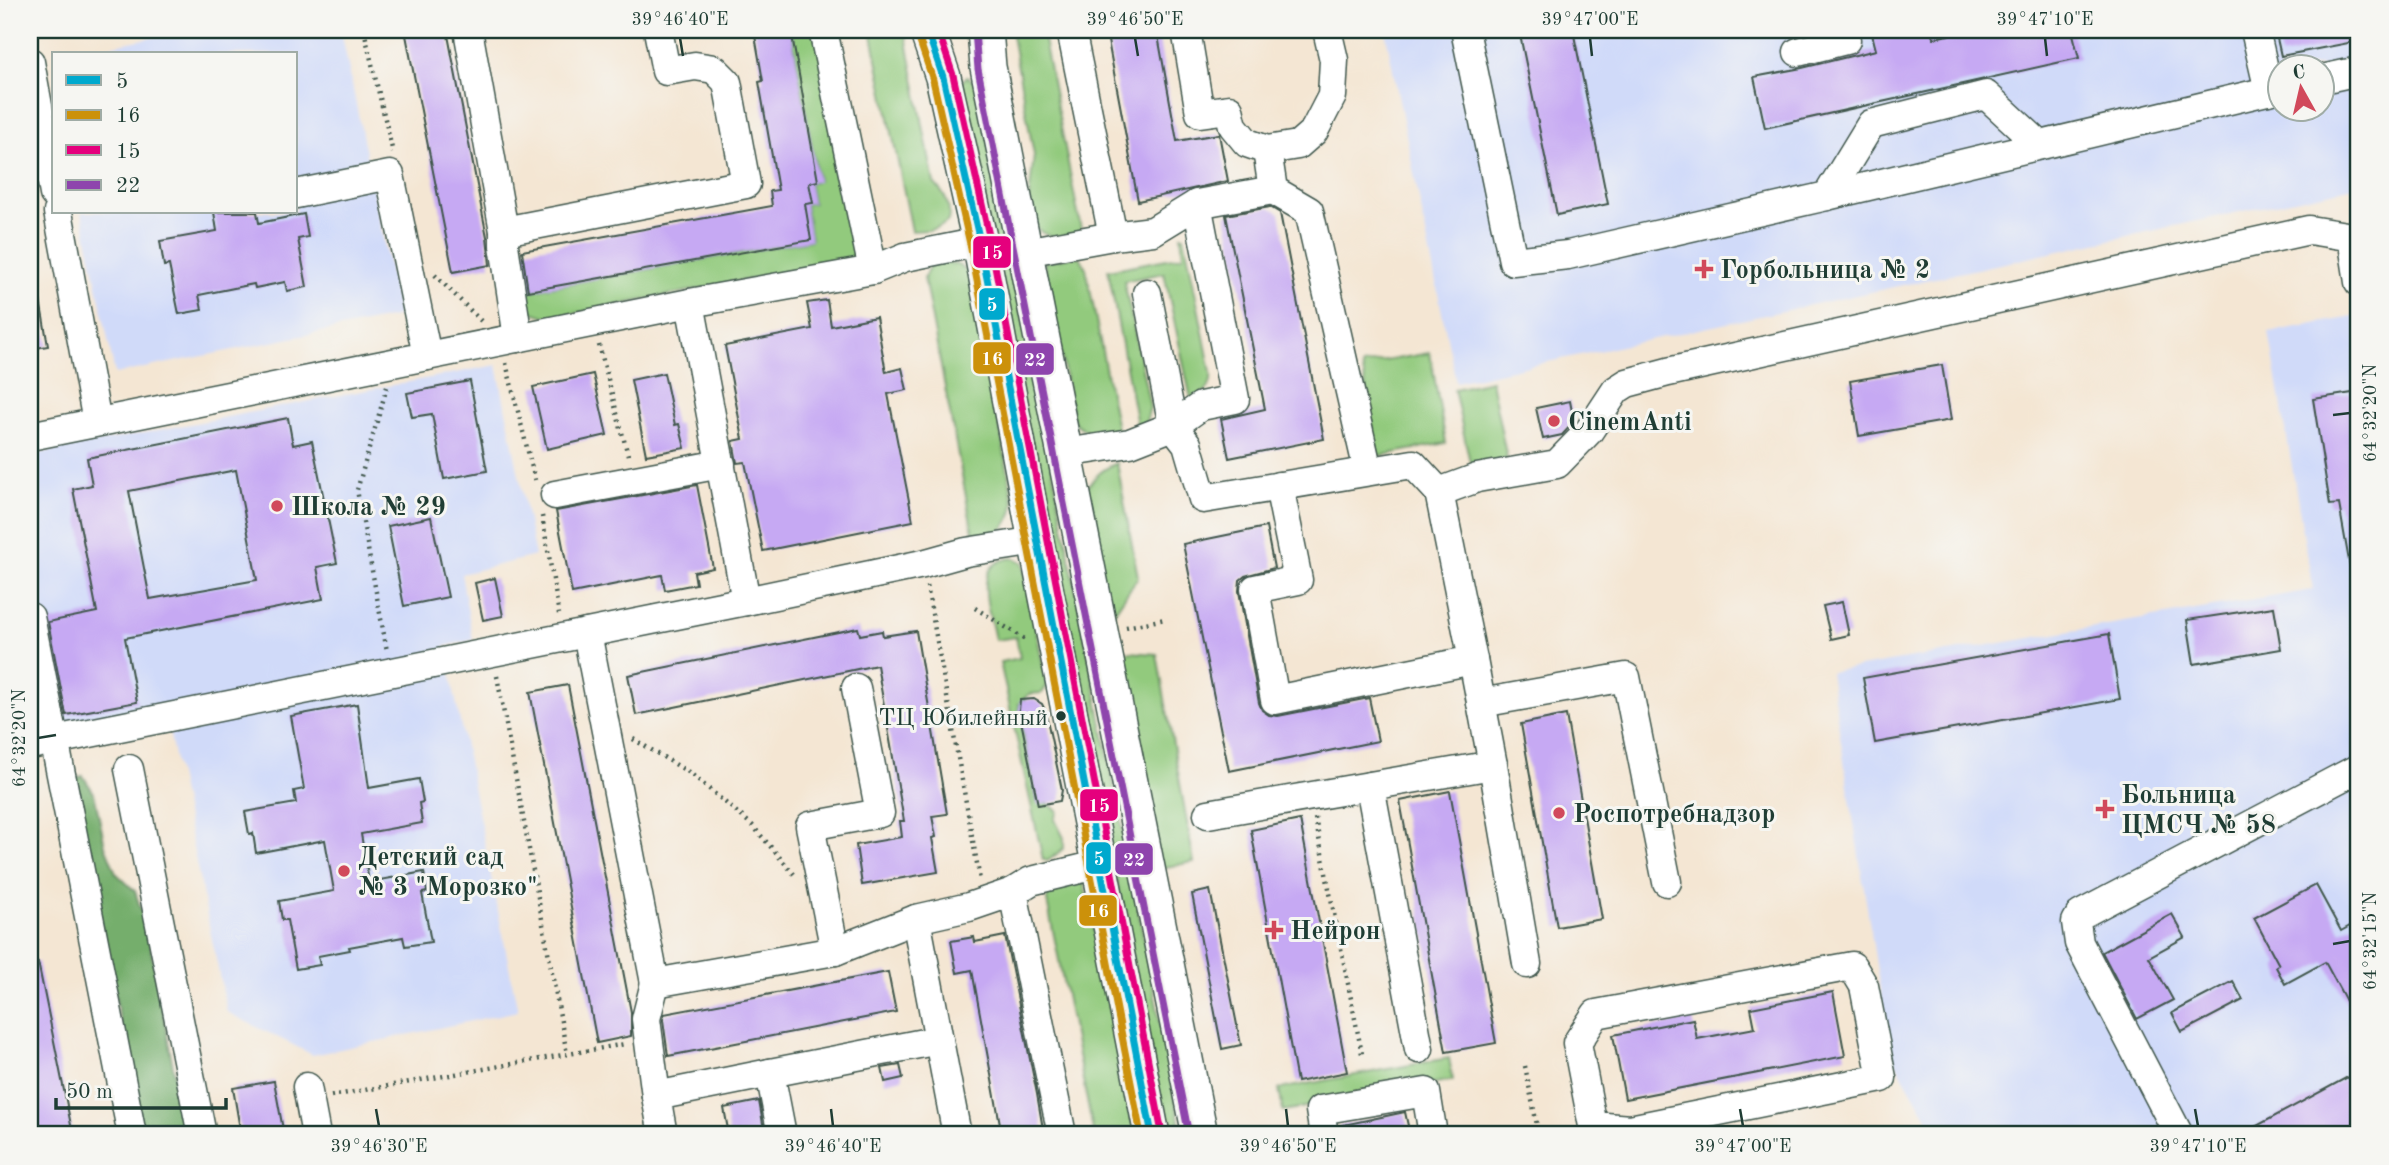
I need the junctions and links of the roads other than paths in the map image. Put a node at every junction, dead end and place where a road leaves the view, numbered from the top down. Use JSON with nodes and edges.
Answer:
{"nodes":[{"id":1,"x":468,"y":30,"type":"edge"},
{"id":2,"x":658,"y":30,"type":"edge"},
{"id":3,"x":823,"y":30,"type":"edge"},
{"id":4,"x":927,"y":30,"type":"edge"},
{"id":5,"x":985,"y":30,"type":"edge"},
{"id":6,"x":1071,"y":30,"type":"edge"},
{"id":7,"x":1186,"y":30,"type":"edge"},
{"id":8,"x":1327,"y":30,"type":"edge"},
{"id":9,"x":1465,"y":30,"type":"edge"},
{"id":10,"x":1843,"y":30,"type":"edge"},
{"id":11,"x":2255,"y":30,"type":"edge"},
{"id":12,"x":1798,"y":52,"type":"dead end"},
{"id":13,"x":30,"y":62,"type":"edge"},
{"id":14,"x":2266,"y":63,"type":"edge"},
{"id":15,"x":988,"y":67,"type":"junction"},
{"id":16,"x":2359,"y":71,"type":"edge"},
{"id":17,"x":2336,"y":76,"type":"edge"},
{"id":18,"x":943,"y":77,"type":"junction"},
{"id":19,"x":2266,"y":92,"type":"edge"},
{"id":20,"x":2040,"y":145,"type":"junction"},
{"id":21,"x":1267,"y":150,"type":"junction"},
{"id":22,"x":52,"y":183,"type":"edge"},
{"id":23,"x":1273,"y":191,"type":"junction"},
{"id":24,"x":298,"y":194,"type":"edge"},
{"id":25,"x":1827,"y":196,"type":"junction"},
{"id":26,"x":1197,"y":204,"type":"junction"},
{"id":27,"x":58,"y":214,"type":"edge"},
{"id":28,"x":504,"y":230,"type":"junction"},
{"id":29,"x":1113,"y":236,"type":"junction"},
{"id":30,"x":2356,"y":238,"type":"edge"},
{"id":31,"x":980,"y":242,"type":"junction"},
{"id":32,"x":1025,"y":252,"type":"junction"},
{"id":33,"x":873,"y":270,"type":"junction"},
{"id":34,"x":2359,"y":282,"type":"edge"},
{"id":35,"x":1147,"y":293,"type":"dead end"},
{"id":36,"x":690,"y":303,"type":"junction"},
{"id":37,"x":518,"y":338,"type":"junction"},
{"id":38,"x":427,"y":356,"type":"junction"},
{"id":39,"x":97,"y":422,"type":"junction"},
{"id":40,"x":1173,"y":426,"type":"junction"},
{"id":41,"x":30,"y":436,"type":"edge"},
{"id":42,"x":1065,"y":453,"type":"junction"},
{"id":43,"x":721,"y":464,"type":"junction"},
{"id":44,"x":1368,"y":471,"type":"junction"},
{"id":45,"x":1279,"y":486,"type":"junction"},
{"id":46,"x":1439,"y":492,"type":"junction"},
{"id":47,"x":555,"y":495,"type":"dead end"},
{"id":48,"x":1036,"y":541,"type":"junction"},
{"id":49,"x":746,"y":601,"type":"junction"},
{"id":50,"x":30,"y":617,"type":"edge"},
{"id":51,"x":587,"y":633,"type":"junction"},
{"id":52,"x":1473,"y":660,"type":"junction"},
{"id":53,"x":856,"y":688,"type":"dead end"},
{"id":54,"x":1481,"y":703,"type":"junction"},
{"id":55,"x":42,"y":743,"type":"edge"},
{"id":56,"x":1493,"y":765,"type":"junction"},
{"id":57,"x":2359,"y":768,"type":"edge"},
{"id":58,"x":129,"y":769,"type":"dead end"},
{"id":59,"x":1370,"y":786,"type":"junction"},
{"id":60,"x":1208,"y":814,"type":"dead end"},
{"id":61,"x":1101,"y":864,"type":"junction"},
{"id":62,"x":1667,"y":882,"type":"dead end"},
{"id":63,"x":1013,"y":892,"type":"junction"},
{"id":64,"x":916,"y":919,"type":"junction"},
{"id":65,"x":835,"y":951,"type":"junction"},
{"id":66,"x":1527,"y":964,"type":"dead end"},
{"id":67,"x":655,"y":983,"type":"junction"},
{"id":68,"x":939,"y":1040,"type":"junction"},
{"id":69,"x":1419,"y":1049,"type":"dead end"},
{"id":70,"x":770,"y":1073,"type":"junction"},
{"id":71,"x":308,"y":1094,"type":"road end"},
{"id":72,"x":656,"y":1096,"type":"junction"},
{"id":73,"x":1629,"y":1132,"type":"edge"},
{"id":74,"x":132,"y":1135,"type":"edge"},
{"id":75,"x":202,"y":1135,"type":"edge"},
{"id":76,"x":316,"y":1135,"type":"edge"},
{"id":77,"x":663,"y":1135,"type":"edge"},
{"id":78,"x":782,"y":1135,"type":"edge"},
{"id":79,"x":957,"y":1135,"type":"edge"},
{"id":80,"x":1062,"y":1135,"type":"edge"},
{"id":81,"x":1152,"y":1135,"type":"edge"},
{"id":82,"x":1200,"y":1135,"type":"edge"},
{"id":83,"x":1324,"y":1135,"type":"edge"},
{"id":84,"x":1433,"y":1135,"type":"edge"},
{"id":85,"x":2179,"y":1135,"type":"edge"}],
"edges":[{"from":1,"to":28,"type":"lane"},
{"from":2,"to":28,"type":"lane"},
{"from":3,"to":33,"type":"lane"},
{"from":4,"to":18,"type":"main road"},
{"from":5,"to":15,"type":"main road"},
{"from":6,"to":29,"type":"lane"},
{"from":7,"to":21,"type":"lane"},
{"from":8,"to":21,"type":"lane"},
{"from":9,"to":25,"type":"lane"},
{"from":10,"to":12,"type":"lane"},
{"from":11,"to":14,"type":"lane"},
{"from":13,"to":22,"type":"lane"},
{"from":15,"to":18,"type":"main road"},
{"from":15,"to":32,"type":"main road"},
{"from":16,"to":17,"type":"lane"},
{"from":18,"to":31,"type":"main road"},
{"from":19,"to":20,"type":"lane"},
{"from":20,"to":25,"type":"lane"},
{"from":20,"to":25,"type":"lane"},
{"from":21,"to":23,"type":"lane"},
{"from":23,"to":26,"type":"lane"},
{"from":23,"to":44,"type":"lane"},
{"from":24,"to":38,"type":"lane"},
{"from":26,"to":29,"type":"lane"},
{"from":26,"to":40,"type":"lane"},
{"from":27,"to":39,"type":"lane"},
{"from":28,"to":37,"type":"lane"},
{"from":29,"to":32,"type":"lane"},
{"from":30,"to":34,"type":"lane"},
{"from":30,"to":46,"type":"lane"},
{"from":31,"to":33,"type":"lane"},
{"from":31,"to":48,"type":"main road"},
{"from":32,"to":42,"type":"main road"},
{"from":33,"to":36,"type":"lane"},
{"from":35,"to":40,"type":"lane"},
{"from":36,"to":37,"type":"lane"},
{"from":36,"to":43,"type":"lane"},
{"from":37,"to":38,"type":"lane"},
{"from":38,"to":39,"type":"lane"},
{"from":39,"to":41,"type":"lane"},
{"from":40,"to":42,"type":"lane"},
{"from":40,"to":45,"type":"lane"},
{"from":42,"to":82,"type":"main road"},
{"from":43,"to":47,"type":"lane"},
{"from":43,"to":49,"type":"lane"},
{"from":44,"to":45,"type":"lane"},
{"from":44,"to":46,"type":"lane"},
{"from":45,"to":52,"type":"lane"},
{"from":46,"to":52,"type":"lane"},
{"from":48,"to":49,"type":"lane"},
{"from":48,"to":61,"type":"main road"},
{"from":49,"to":51,"type":"lane"},
{"from":50,"to":55,"type":"lane"},
{"from":51,"to":55,"type":"lane"},
{"from":51,"to":67,"type":"lane"},
{"from":52,"to":54,"type":"lane"},
{"from":53,"to":65,"type":"lane"},
{"from":54,"to":56,"type":"lane"},
{"from":54,"to":62,"type":"lane"},
{"from":55,"to":74,"type":"lane"},
{"from":56,"to":59,"type":"lane"},
{"from":56,"to":66,"type":"lane"},
{"from":57,"to":85,"type":"lane"},
{"from":58,"to":75,"type":"lane"},
{"from":59,"to":60,"type":"lane"},
{"from":59,"to":69,"type":"lane"},
{"from":61,"to":63,"type":"lane"},
{"from":61,"to":81,"type":"main road"},
{"from":63,"to":64,"type":"lane"},
{"from":63,"to":80,"type":"lane"},
{"from":64,"to":65,"type":"lane"},
{"from":64,"to":68,"type":"lane"},
{"from":65,"to":67,"type":"lane"},
{"from":67,"to":72,"type":"lane"},
{"from":68,"to":70,"type":"lane"},
{"from":68,"to":79,"type":"lane"},
{"from":70,"to":72,"type":"lane"},
{"from":70,"to":78,"type":"lane"},
{"from":71,"to":76,"type":"lane"},
{"from":72,"to":77,"type":"lane"},
{"from":73,"to":73,"type":"lane"},
{"from":83,"to":84,"type":"lane"}]}
